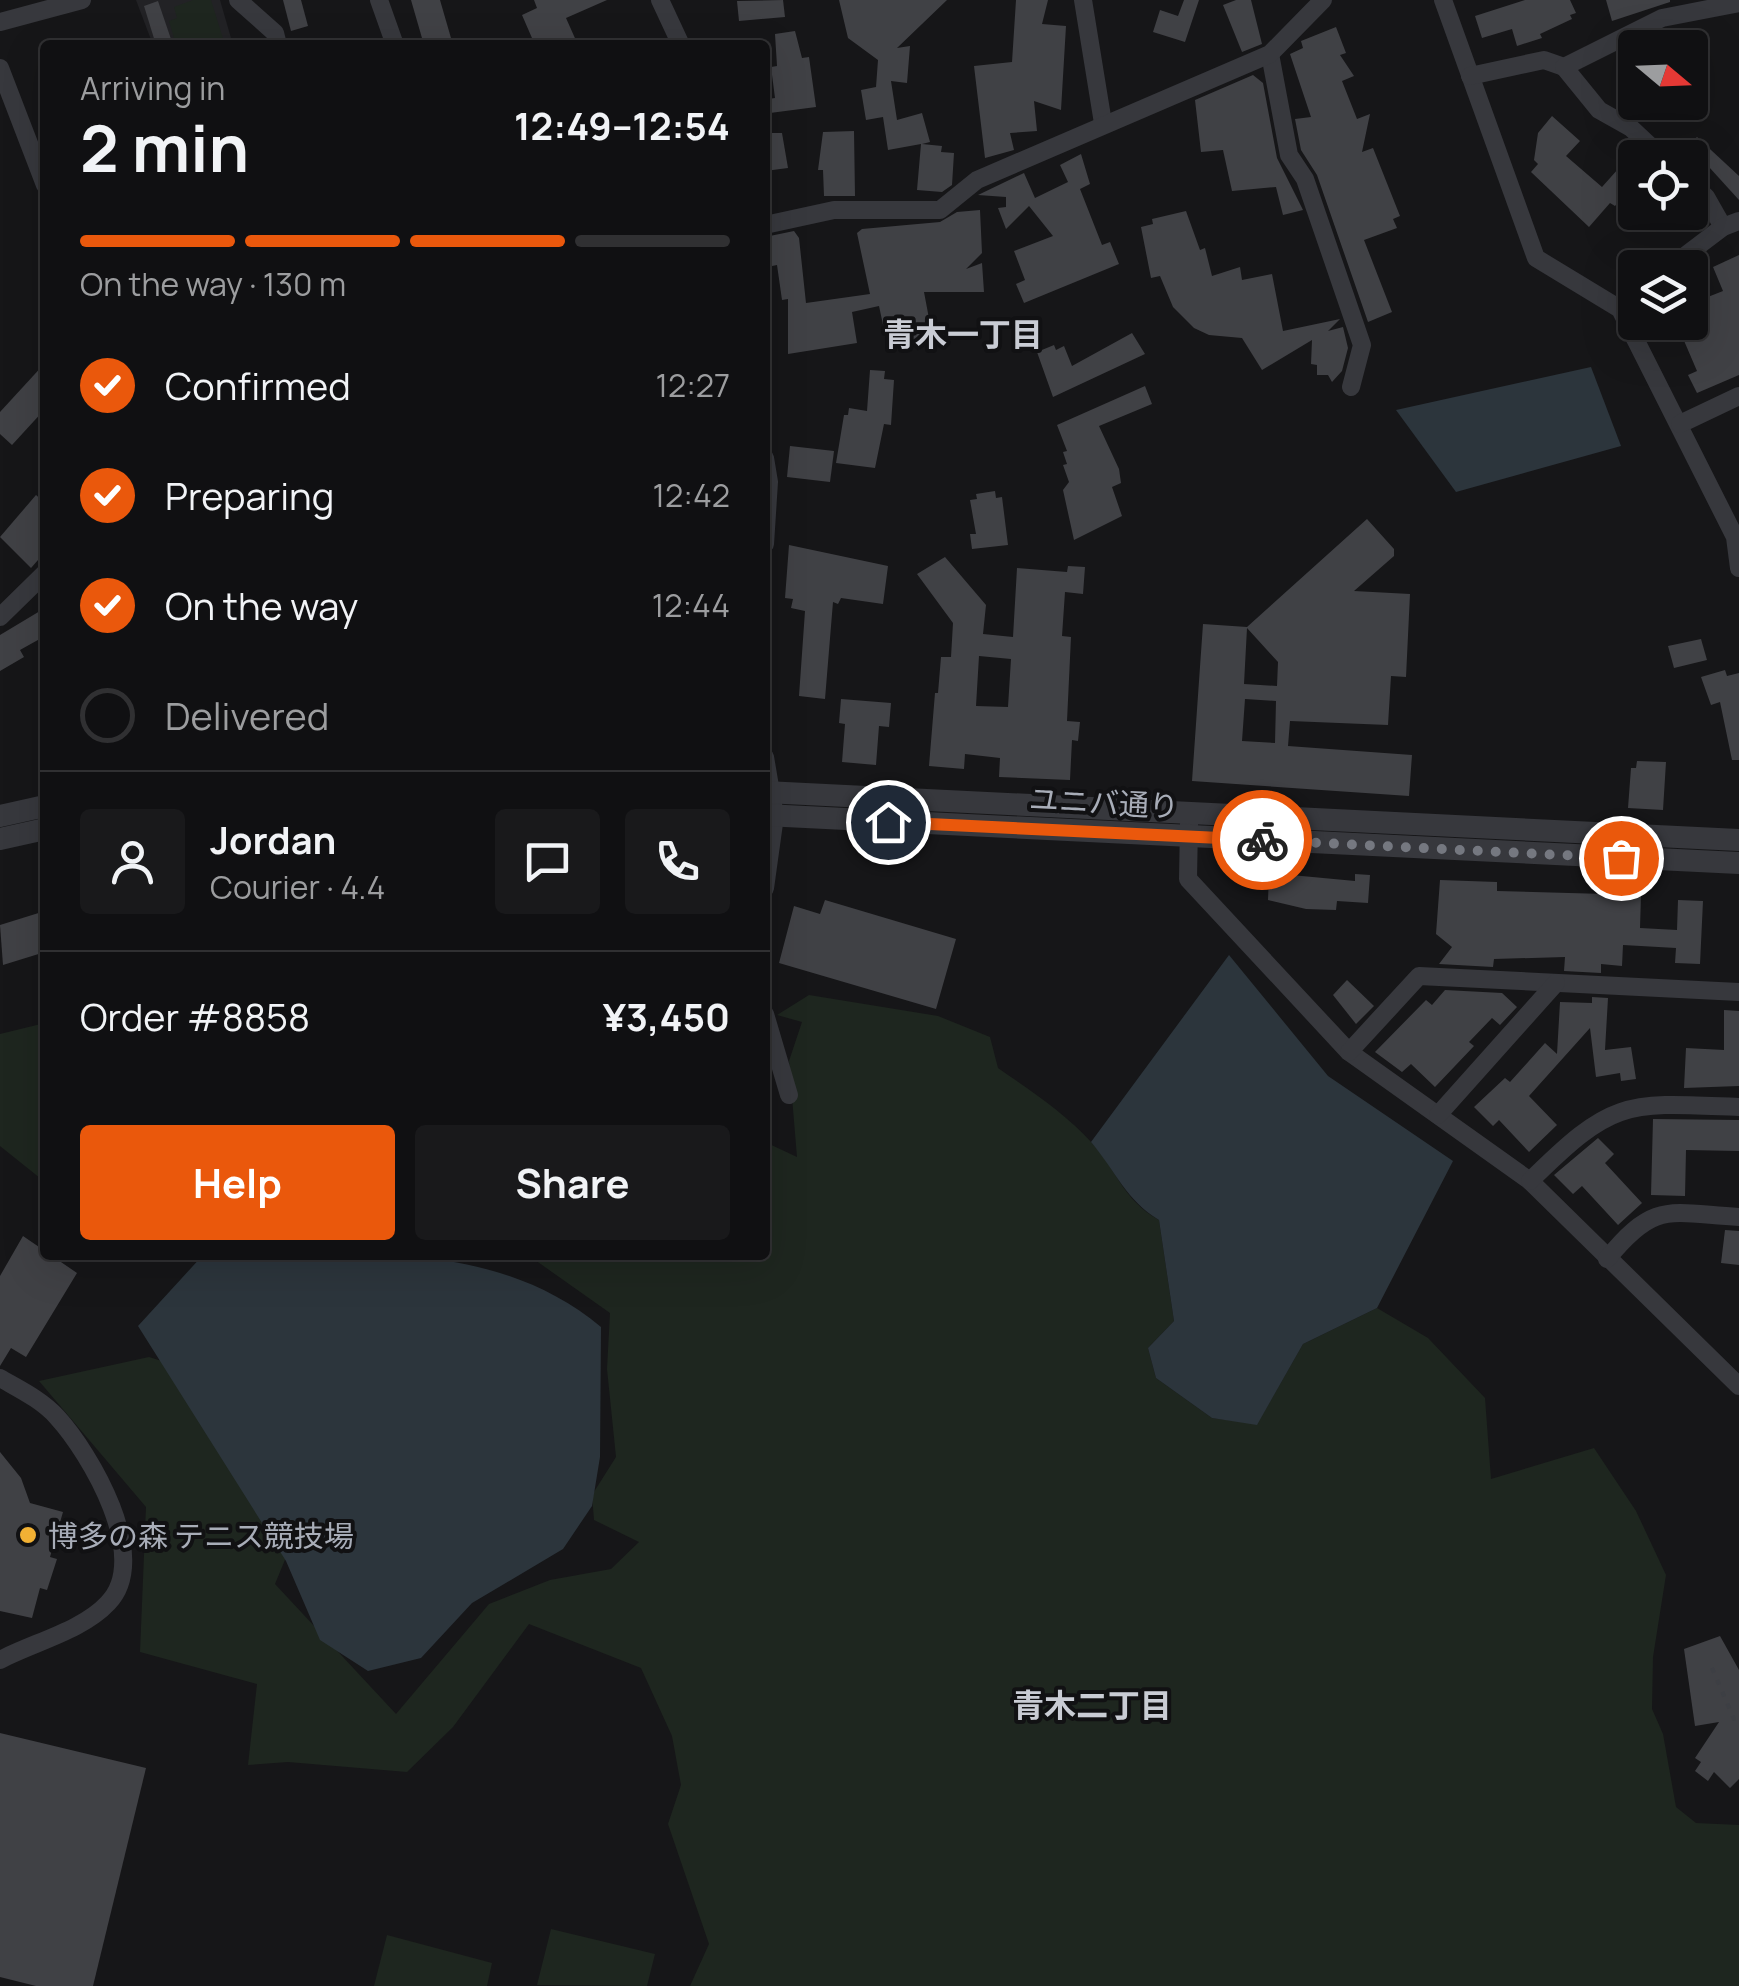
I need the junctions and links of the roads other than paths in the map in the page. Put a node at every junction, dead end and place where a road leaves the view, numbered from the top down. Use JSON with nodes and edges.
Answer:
{"nodes":[{"id":1,"x":82,"y":0,"type":"edge"},
{"id":2,"x":238,"y":0,"type":"edge"},
{"id":3,"x":379,"y":0,"type":"edge"},
{"id":4,"x":660,"y":0,"type":"edge"},
{"id":5,"x":1083,"y":0,"type":"edge"},
{"id":6,"x":1323,"y":0,"type":"edge"},
{"id":7,"x":1443,"y":0,"type":"edge"},
{"id":8,"x":1739,"y":3,"type":"edge"},
{"id":9,"x":0,"y":22,"type":"edge"},
{"id":10,"x":276,"y":40,"type":"edge"},
{"id":11,"x":392,"y":40,"type":"edge"},
{"id":12,"x":679,"y":40,"type":"edge"},
{"id":13,"x":1270,"y":54,"type":"junction"},
{"id":14,"x":1564,"y":67,"type":"junction"},
{"id":15,"x":0,"y":68,"type":"edge"},
{"id":16,"x":1470,"y":76,"type":"junction"},
{"id":17,"x":1103,"y":122,"type":"junction"},
{"id":18,"x":1643,"y":140,"type":"edge"},
{"id":19,"x":40,"y":172,"type":"edge"},
{"id":20,"x":1708,"y":199,"type":"edge"},
{"id":21,"x":770,"y":224,"type":"edge"},
{"id":22,"x":1731,"y":224,"type":"edge"},
{"id":23,"x":1694,"y":250,"type":"edge"},
{"id":24,"x":1618,"y":308,"type":"edge"},
{"id":25,"x":1642,"y":340,"type":"edge"},
{"id":26,"x":1351,"y":387,"type":"dead end"},
{"id":27,"x":1739,"y":396,"type":"edge"},
{"id":28,"x":1680,"y":424,"type":"junction"},
{"id":29,"x":1739,"y":568,"type":"edge"},
{"id":30,"x":40,"y":578,"type":"edge"},
{"id":31,"x":0,"y":616,"type":"edge"},
{"id":32,"x":770,"y":804,"type":"edge"},
{"id":33,"x":40,"y":807,"type":"edge"},
{"id":34,"x":0,"y":816,"type":"edge"},
{"id":35,"x":1188,"y":825,"type":"junction"},
{"id":36,"x":40,"y":830,"type":"edge"},
{"id":37,"x":0,"y":838,"type":"edge"},
{"id":38,"x":1739,"y":840,"type":"edge"},
{"id":39,"x":1739,"y":863,"type":"edge"},
{"id":40,"x":1556,"y":983,"type":"junction"},
{"id":41,"x":1739,"y":992,"type":"edge"},
{"id":42,"x":770,"y":1031,"type":"edge"},
{"id":43,"x":1349,"y":1052,"type":"junction"},
{"id":44,"x":789,"y":1095,"type":"dead end"},
{"id":45,"x":1739,"y":1107,"type":"edge"},
{"id":46,"x":1438,"y":1116,"type":"junction"},
{"id":47,"x":1530,"y":1181,"type":"junction"},
{"id":48,"x":1739,"y":1218,"type":"edge"},
{"id":49,"x":1607,"y":1260,"type":"junction"},
{"id":50,"x":0,"y":1378,"type":"edge"},
{"id":51,"x":1739,"y":1386,"type":"edge"},
{"id":52,"x":0,"y":1660,"type":"edge"}],
"edges":[{"from":1,"to":9,"type":"street"},
{"from":2,"to":10,"type":"street"},
{"from":3,"to":11,"type":"street"},
{"from":4,"to":12,"type":"street"},
{"from":5,"to":17,"type":"street"},
{"from":6,"to":13,"type":"street"},
{"from":7,"to":16,"type":"street"},
{"from":8,"to":14,"type":"street"},
{"from":13,"to":17,"type":"street"},
{"from":13,"to":26,"type":"street"},
{"from":14,"to":16,"type":"street"},
{"from":14,"to":18,"type":"street"},
{"from":15,"to":19,"type":"street"},
{"from":16,"to":24,"type":"street"},
{"from":17,"to":21,"type":"street"},
{"from":20,"to":22,"type":"street"},
{"from":22,"to":23,"type":"street"},
{"from":25,"to":28,"type":"street"},
{"from":27,"to":28,"type":"street"},
{"from":28,"to":29,"type":"street"},
{"from":30,"to":31,"type":"street"},
{"from":32,"to":35,"type":"street","name":"ユニバ通り"},
{"from":33,"to":34,"type":"street"},
{"from":35,"to":38,"type":"street","name":"ユニバ通り"},
{"from":35,"to":39,"type":"street","name":"ユニバ通り"},
{"from":35,"to":43,"type":"street"},
{"from":36,"to":37,"type":"street"},
{"from":40,"to":41,"type":"street"},
{"from":40,"to":43,"type":"street"},
{"from":40,"to":46,"type":"street"},
{"from":42,"to":44,"type":"street"},
{"from":43,"to":46,"type":"street"},
{"from":45,"to":47,"type":"street"},
{"from":46,"to":47,"type":"street"},
{"from":47,"to":49,"type":"street"},
{"from":48,"to":49,"type":"street"},
{"from":49,"to":51,"type":"street"},
{"from":50,"to":52,"type":"street"}]}
